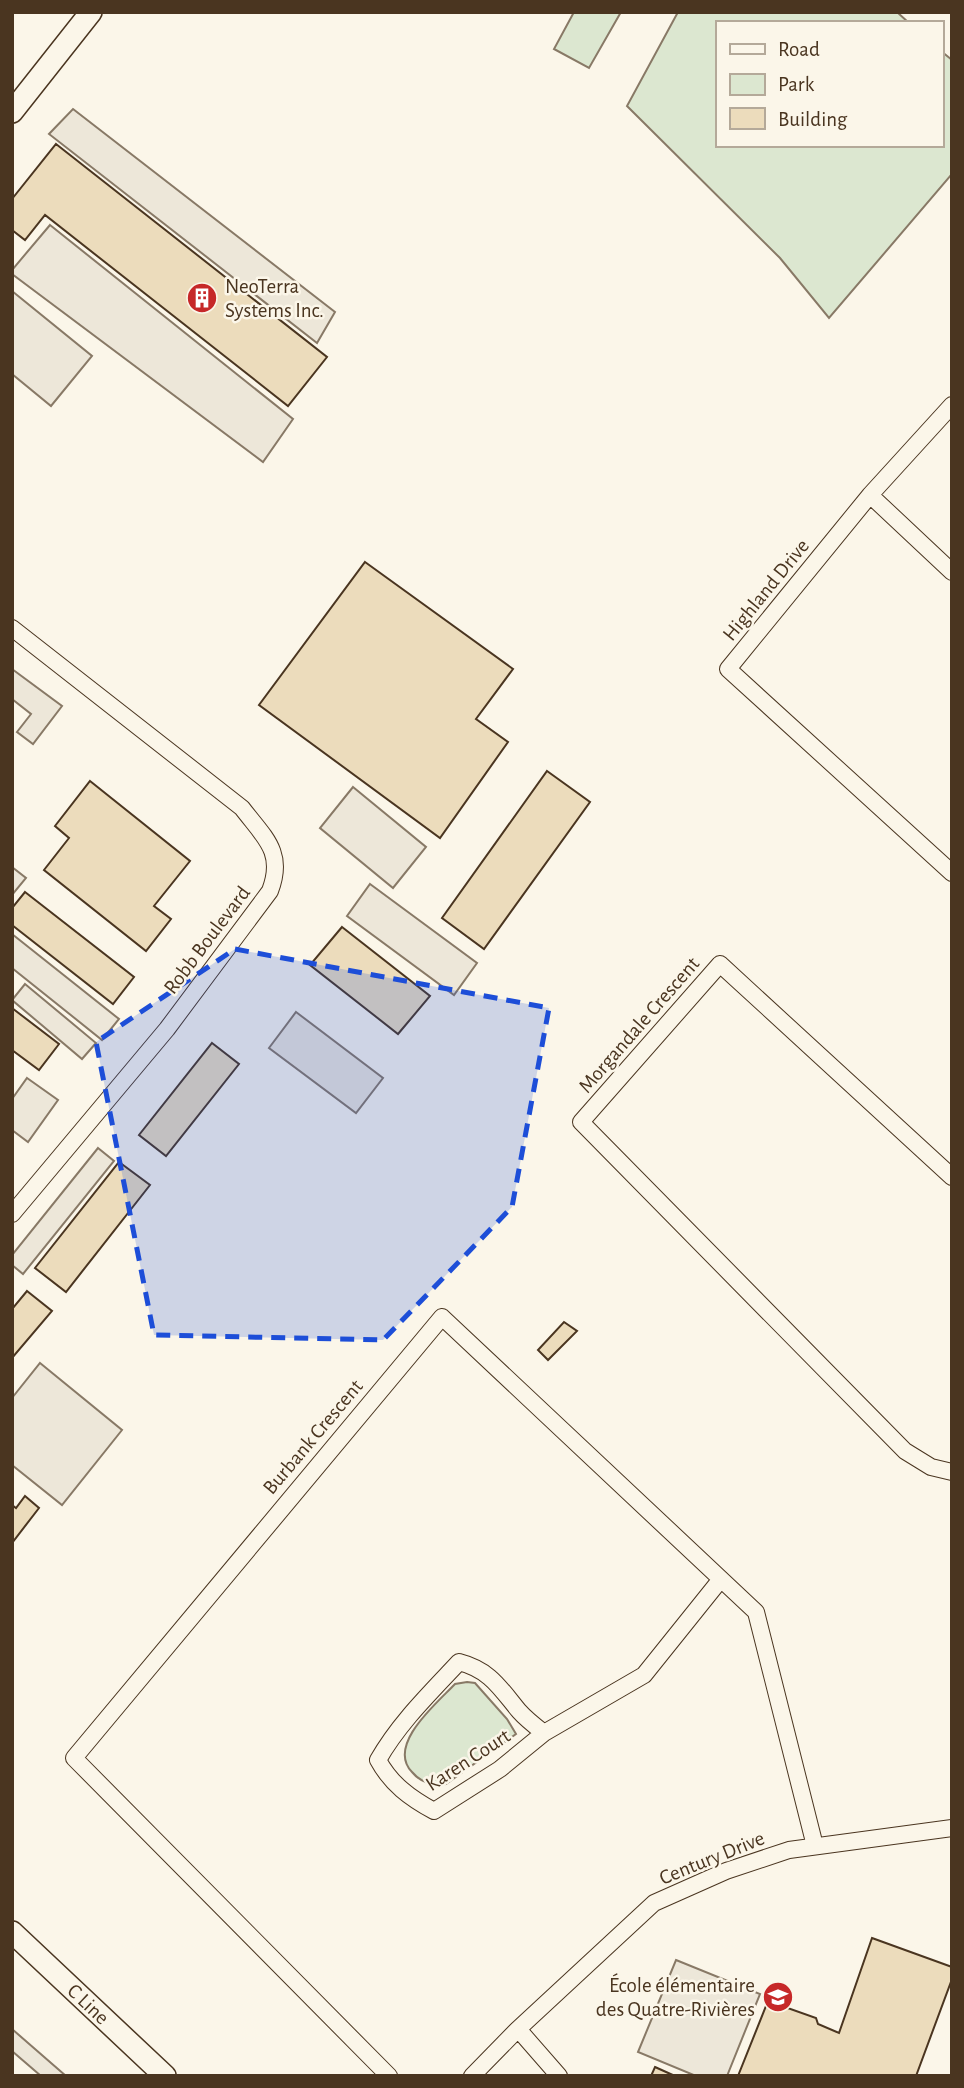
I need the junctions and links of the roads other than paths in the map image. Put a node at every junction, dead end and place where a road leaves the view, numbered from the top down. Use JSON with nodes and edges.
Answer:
{"nodes":[{"id":1,"x":91,"y":12,"type":"edge"},
{"id":2,"x":12,"y":112,"type":"edge"},
{"id":3,"x":952,"y":405,"type":"edge"},
{"id":4,"x":870,"y":495,"type":"junction"},
{"id":5,"x":952,"y":572,"type":"edge"},
{"id":6,"x":12,"y":628,"type":"edge"},
{"id":7,"x":952,"y":873,"type":"edge"},
{"id":8,"x":952,"y":1177,"type":"edge"},
{"id":9,"x":12,"y":1214,"type":"edge"},
{"id":10,"x":952,"y":1472,"type":"edge"},
{"id":11,"x":721,"y":1579,"type":"junction"},
{"id":12,"x":544,"y":1733,"type":"junction"},
{"id":13,"x":952,"y":1828,"type":"edge"},
{"id":14,"x":815,"y":1846,"type":"junction"},
{"id":15,"x":12,"y":1932,"type":"edge"},
{"id":16,"x":518,"y":2029,"type":"junction"},
{"id":17,"x":165,"y":2076,"type":"edge"},
{"id":18,"x":389,"y":2076,"type":"edge"},
{"id":19,"x":472,"y":2076,"type":"edge"},
{"id":20,"x":559,"y":2076,"type":"edge"}],
"edges":[{"from":1,"to":2,"type":"street"},
{"from":3,"to":4,"type":"street","name":"Highland Drive"},
{"from":4,"to":5,"type":"street"},
{"from":4,"to":7,"type":"street","name":"Highland Drive"},
{"from":6,"to":9,"type":"street","name":"Robb Boulevard"},
{"from":8,"to":10,"type":"street","name":"Morgandale Crescent"},
{"from":11,"to":12,"type":"street","name":"Karen Court"},
{"from":11,"to":14,"type":"street","name":"Burbank Crescent"},
{"from":11,"to":18,"type":"street","name":"Burbank Crescent"},
{"from":12,"to":12,"type":"street","name":"Karen Court"},
{"from":13,"to":14,"type":"street","name":"Century Drive"},
{"from":14,"to":16,"type":"street","name":"Century Drive"},
{"from":15,"to":17,"type":"street","name":"C Line"},
{"from":16,"to":19,"type":"street","name":"Century Drive"},
{"from":16,"to":20,"type":"street"}]}
